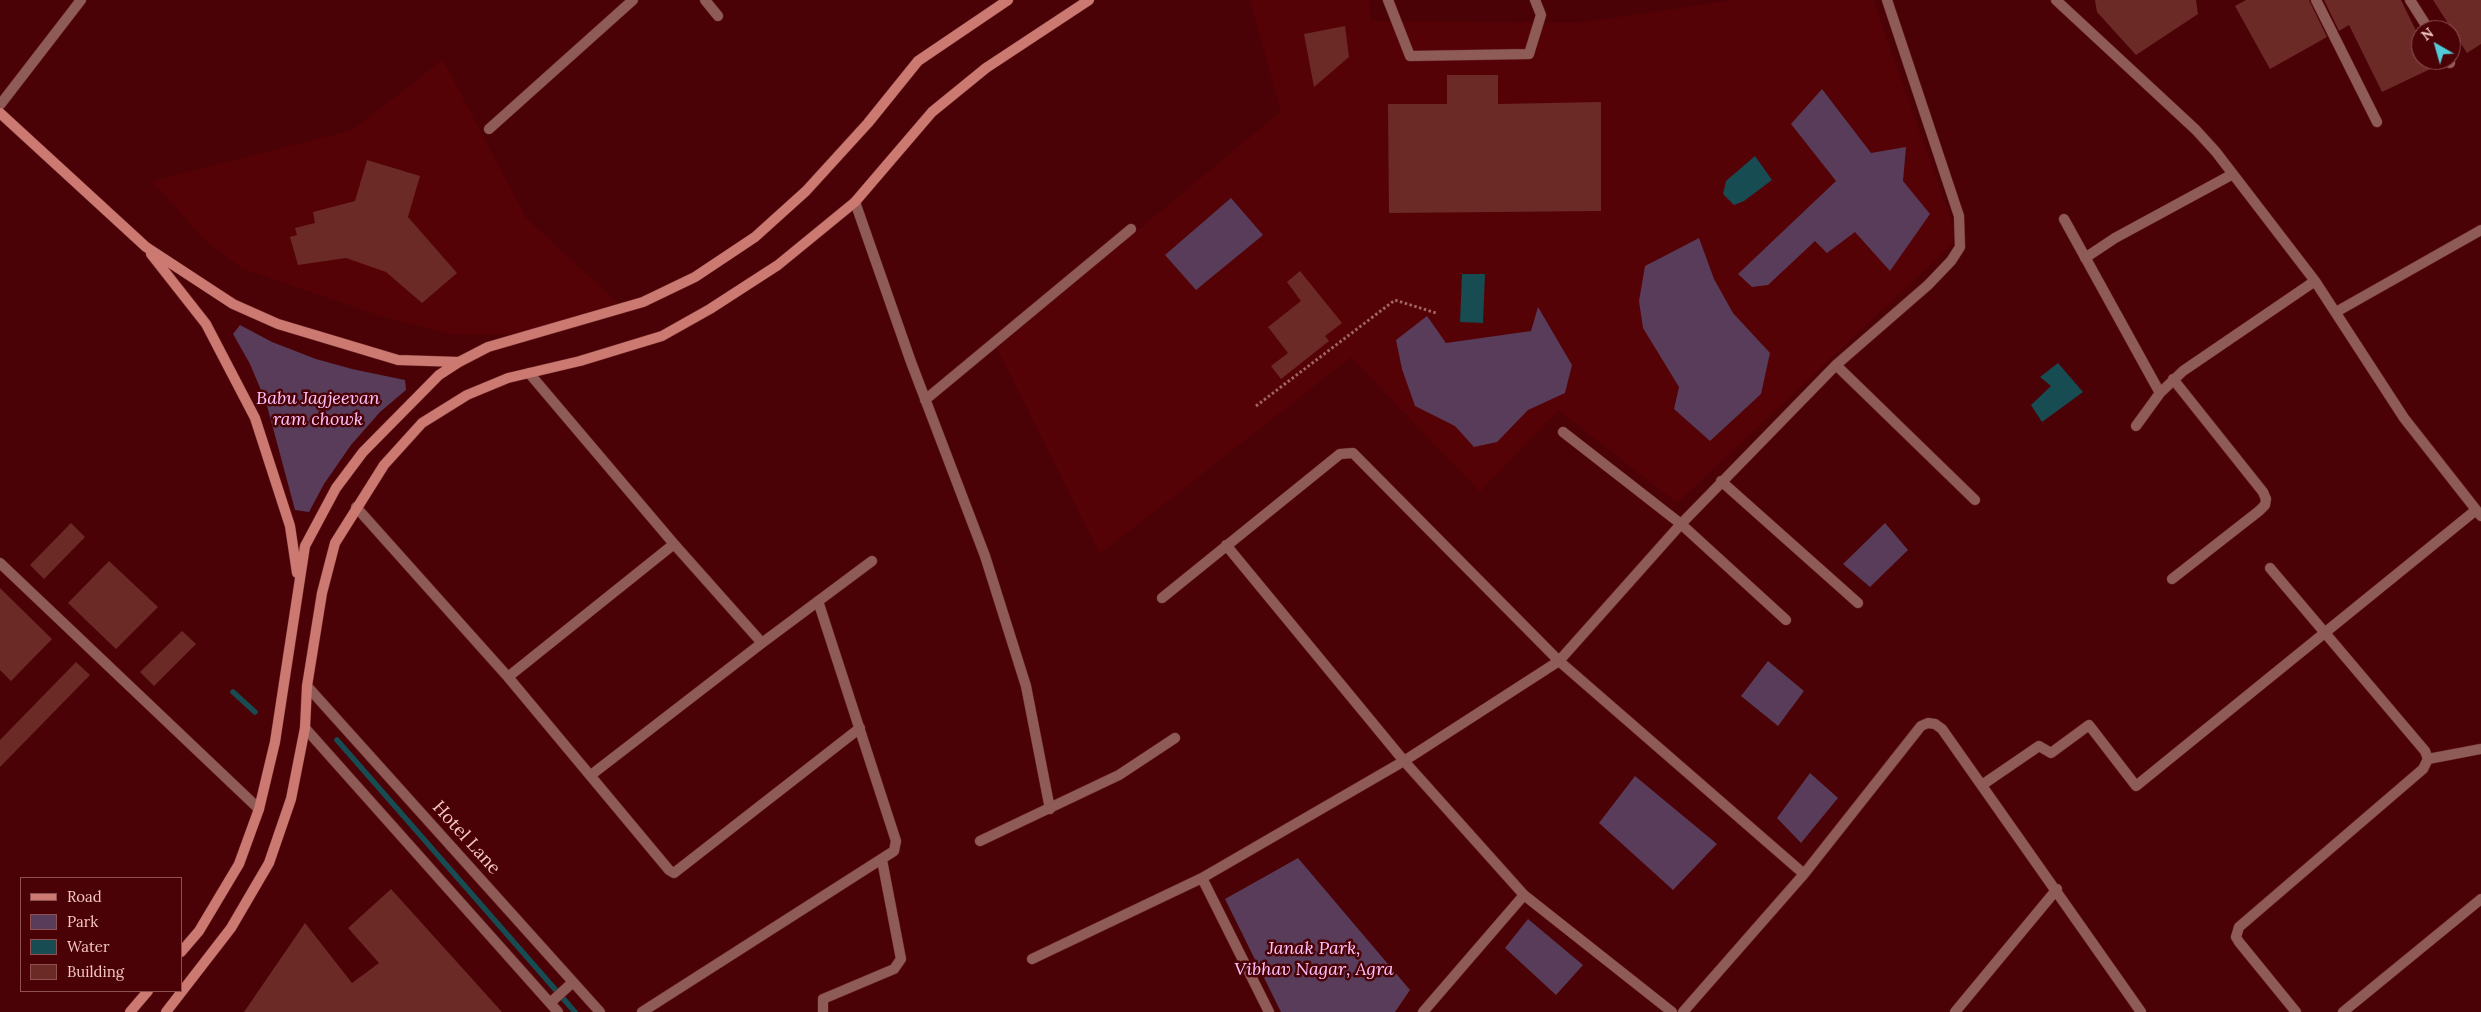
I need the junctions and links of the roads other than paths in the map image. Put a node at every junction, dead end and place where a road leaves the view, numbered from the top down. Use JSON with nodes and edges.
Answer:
{"nodes":[{"id":1,"x":81,"y":0,"type":"edge"},
{"id":2,"x":633,"y":0,"type":"edge"},
{"id":3,"x":705,"y":0,"type":"edge"},
{"id":4,"x":1008,"y":0,"type":"edge"},
{"id":5,"x":1089,"y":0,"type":"edge"},
{"id":6,"x":1388,"y":0,"type":"edge"},
{"id":7,"x":1535,"y":0,"type":"edge"},
{"id":8,"x":1887,"y":0,"type":"edge"},
{"id":9,"x":2056,"y":0,"type":"edge"},
{"id":10,"x":2316,"y":0,"type":"edge"},
{"id":11,"x":2410,"y":0,"type":"edge"},
{"id":12,"x":718,"y":16,"type":"dead end"},
{"id":13,"x":2423,"y":20,"type":"edge"},
{"id":14,"x":0,"y":105,"type":"edge"},
{"id":15,"x":0,"y":113,"type":"edge"},
{"id":16,"x":2377,"y":122,"type":"dead end"},
{"id":17,"x":489,"y":129,"type":"dead end"},
{"id":18,"x":2233,"y":174,"type":"junction"},
{"id":19,"x":856,"y":202,"type":"junction"},
{"id":20,"x":2064,"y":219,"type":"dead end"},
{"id":21,"x":1131,"y":229,"type":"dead end"},
{"id":22,"x":2481,"y":230,"type":"edge"},
{"id":23,"x":146,"y":248,"type":"junction"},
{"id":24,"x":2085,"y":258,"type":"junction"},
{"id":25,"x":2315,"y":281,"type":"junction"},
{"id":26,"x":2336,"y":312,"type":"junction"},
{"id":27,"x":459,"y":362,"type":"junction"},
{"id":28,"x":1836,"y":365,"type":"junction"},
{"id":29,"x":529,"y":373,"type":"junction"},
{"id":30,"x":2173,"y":379,"type":"junction"},
{"id":31,"x":2160,"y":393,"type":"junction"},
{"id":32,"x":925,"y":400,"type":"junction"},
{"id":33,"x":2136,"y":426,"type":"dead end"},
{"id":34,"x":1563,"y":432,"type":"dead end"},
{"id":35,"x":1721,"y":481,"type":"junction"},
{"id":36,"x":1975,"y":500,"type":"dead end"},
{"id":37,"x":356,"y":507,"type":"junction"},
{"id":38,"x":2479,"y":513,"type":"edge"},
{"id":39,"x":1681,"y":524,"type":"junction"},
{"id":40,"x":674,"y":544,"type":"junction"},
{"id":41,"x":1226,"y":546,"type":"junction"},
{"id":42,"x":872,"y":561,"type":"dead end"},
{"id":43,"x":0,"y":563,"type":"edge"},
{"id":44,"x":2270,"y":568,"type":"dead end"},
{"id":45,"x":2172,"y":579,"type":"dead end"},
{"id":46,"x":298,"y":581,"type":"junction"},
{"id":47,"x":1162,"y":598,"type":"dead end"},
{"id":48,"x":818,"y":602,"type":"junction"},
{"id":49,"x":1858,"y":603,"type":"dead end"},
{"id":50,"x":1786,"y":620,"type":"dead end"},
{"id":51,"x":2326,"y":633,"type":"junction"},
{"id":52,"x":762,"y":643,"type":"junction"},
{"id":53,"x":1559,"y":661,"type":"junction"},
{"id":54,"x":508,"y":677,"type":"junction"},
{"id":55,"x":307,"y":686,"type":"junction"},
{"id":56,"x":305,"y":728,"type":"junction"},
{"id":57,"x":860,"y":728,"type":"junction"},
{"id":58,"x":1175,"y":738,"type":"dead end"},
{"id":59,"x":2481,"y":749,"type":"edge"},
{"id":60,"x":2428,"y":759,"type":"junction"},
{"id":61,"x":1404,"y":762,"type":"junction"},
{"id":62,"x":591,"y":775,"type":"junction"},
{"id":63,"x":1982,"y":785,"type":"junction"},
{"id":64,"x":259,"y":809,"type":"junction"},
{"id":65,"x":1050,"y":809,"type":"junction"},
{"id":66,"x":980,"y":841,"type":"dead end"},
{"id":67,"x":882,"y":860,"type":"junction"},
{"id":68,"x":1804,"y":874,"type":"junction"},
{"id":69,"x":1202,"y":878,"type":"junction"},
{"id":70,"x":2056,"y":889,"type":"junction"},
{"id":71,"x":1524,"y":894,"type":"junction"},
{"id":72,"x":2481,"y":899,"type":"edge"},
{"id":73,"x":182,"y":951,"type":"edge"},
{"id":74,"x":1032,"y":959,"type":"dead end"},
{"id":75,"x":573,"y":982,"type":"junction"},
{"id":76,"x":182,"y":991,"type":"edge"},
{"id":77,"x":147,"y":992,"type":"edge"},
{"id":78,"x":181,"y":992,"type":"edge"},
{"id":79,"x":550,"y":1003,"type":"junction"},
{"id":80,"x":130,"y":1012,"type":"edge"},
{"id":81,"x":166,"y":1012,"type":"edge"},
{"id":82,"x":558,"y":1012,"type":"edge"},
{"id":83,"x":600,"y":1012,"type":"edge"},
{"id":84,"x":642,"y":1012,"type":"edge"},
{"id":85,"x":823,"y":1012,"type":"edge"},
{"id":86,"x":1269,"y":1012,"type":"edge"},
{"id":87,"x":1423,"y":1012,"type":"edge"},
{"id":88,"x":1672,"y":1012,"type":"edge"},
{"id":89,"x":1683,"y":1012,"type":"edge"},
{"id":90,"x":1955,"y":1012,"type":"edge"},
{"id":91,"x":2141,"y":1012,"type":"edge"},
{"id":92,"x":2296,"y":1012,"type":"edge"},
{"id":93,"x":2343,"y":1012,"type":"edge"}],
"edges":[{"from":1,"to":14,"type":"street"},
{"from":2,"to":17,"type":"street"},
{"from":3,"to":12,"type":"street"},
{"from":4,"to":27,"type":"main road"},
{"from":5,"to":19,"type":"main road"},
{"from":6,"to":7,"type":"street"},
{"from":8,"to":28,"type":"street"},
{"from":9,"to":18,"type":"street"},
{"from":10,"to":16,"type":"street"},
{"from":11,"to":13,"type":"street"},
{"from":15,"to":23,"type":"main road"},
{"from":18,"to":24,"type":"street"},
{"from":18,"to":25,"type":"street"},
{"from":19,"to":29,"type":"main road"},
{"from":19,"to":32,"type":"street"},
{"from":20,"to":24,"type":"street"},
{"from":21,"to":32,"type":"street"},
{"from":22,"to":26,"type":"street"},
{"from":23,"to":27,"type":"main road"},
{"from":23,"to":46,"type":"main road"},
{"from":24,"to":31,"type":"street"},
{"from":25,"to":26,"type":"street"},
{"from":25,"to":30,"type":"street"},
{"from":26,"to":38,"type":"street"},
{"from":27,"to":46,"type":"main road"},
{"from":28,"to":35,"type":"street"},
{"from":28,"to":36,"type":"street"},
{"from":29,"to":37,"type":"main road"},
{"from":29,"to":40,"type":"street"},
{"from":30,"to":31,"type":"street"},
{"from":30,"to":45,"type":"street"},
{"from":31,"to":33,"type":"street"},
{"from":32,"to":65,"type":"street"},
{"from":34,"to":39,"type":"street"},
{"from":35,"to":39,"type":"street"},
{"from":35,"to":49,"type":"street"},
{"from":37,"to":54,"type":"street"},
{"from":37,"to":55,"type":"main road"},
{"from":38,"to":51,"type":"street"},
{"from":39,"to":50,"type":"street"},
{"from":39,"to":53,"type":"street"},
{"from":40,"to":52,"type":"street"},
{"from":40,"to":54,"type":"street"},
{"from":41,"to":47,"type":"street"},
{"from":41,"to":53,"type":"street"},
{"from":41,"to":61,"type":"street"},
{"from":42,"to":48,"type":"street"},
{"from":43,"to":64,"type":"street"},
{"from":44,"to":51,"type":"street"},
{"from":46,"to":64,"type":"main road"},
{"from":48,"to":52,"type":"street"},
{"from":48,"to":57,"type":"street"},
{"from":51,"to":60,"type":"street"},
{"from":51,"to":63,"type":"street"},
{"from":52,"to":62,"type":"street"},
{"from":53,"to":61,"type":"street"},
{"from":53,"to":68,"type":"street"},
{"from":54,"to":62,"type":"street"},
{"from":55,"to":56,"type":"main road"},
{"from":55,"to":75,"type":"street","name":"Hotel Lane"},
{"from":56,"to":76,"type":"main road"},
{"from":56,"to":79,"type":"street"},
{"from":57,"to":62,"type":"street"},
{"from":57,"to":67,"type":"street"},
{"from":58,"to":65,"type":"street"},
{"from":59,"to":60,"type":"street"},
{"from":60,"to":92,"type":"street"},
{"from":61,"to":69,"type":"street"},
{"from":61,"to":71,"type":"street"},
{"from":63,"to":68,"type":"street"},
{"from":63,"to":70,"type":"street"},
{"from":64,"to":73,"type":"main road"},
{"from":65,"to":66,"type":"street"},
{"from":67,"to":84,"type":"street"},
{"from":67,"to":85,"type":"street"},
{"from":68,"to":89,"type":"street"},
{"from":69,"to":74,"type":"street"},
{"from":69,"to":86,"type":"street"},
{"from":70,"to":90,"type":"street"},
{"from":70,"to":91,"type":"street"},
{"from":71,"to":87,"type":"street"},
{"from":71,"to":88,"type":"street"},
{"from":72,"to":93,"type":"street"},
{"from":75,"to":79,"type":"street"},
{"from":75,"to":83,"type":"street","name":"Hotel Lane"},
{"from":77,"to":80,"type":"main road"},
{"from":78,"to":81,"type":"main road"},
{"from":79,"to":82,"type":"street"}]}
